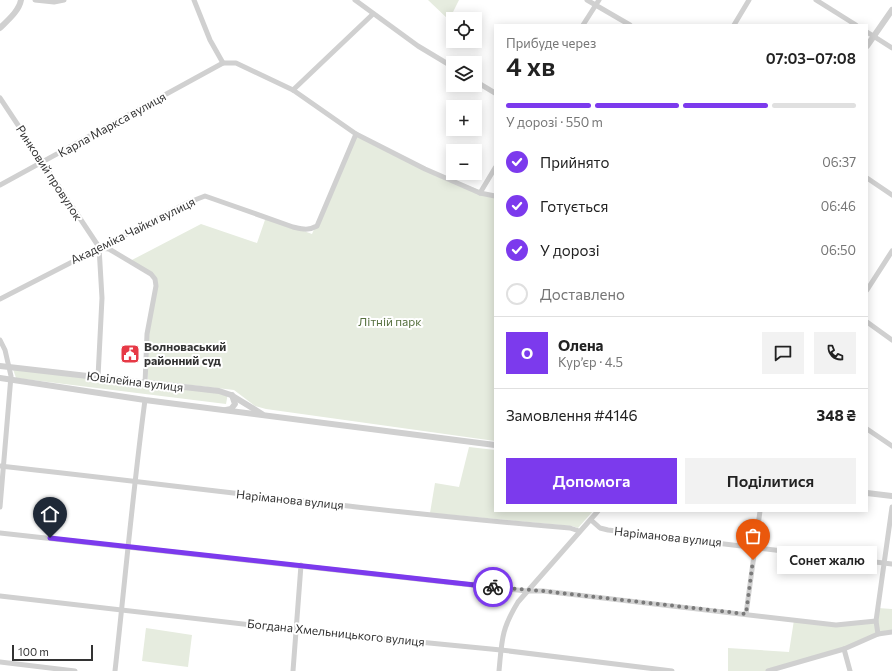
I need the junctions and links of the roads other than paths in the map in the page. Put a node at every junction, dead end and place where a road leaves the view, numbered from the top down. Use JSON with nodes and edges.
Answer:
{"nodes":[{"id":1,"x":21,"y":0,"type":"edge"},
{"id":2,"x":34,"y":0,"type":"edge"},
{"id":3,"x":64,"y":0,"type":"edge"},
{"id":4,"x":194,"y":0,"type":"edge"},
{"id":5,"x":355,"y":0,"type":"edge"},
{"id":6,"x":587,"y":0,"type":"edge"},
{"id":7,"x":749,"y":0,"type":"edge"},
{"id":8,"x":816,"y":0,"type":"edge"},
{"id":9,"x":597,"y":2,"type":"edge"},
{"id":10,"x":892,"y":10,"type":"edge"},
{"id":11,"x":373,"y":14,"type":"junction"},
{"id":12,"x":584,"y":24,"type":"edge"},
{"id":13,"x":629,"y":24,"type":"edge"},
{"id":14,"x":735,"y":24,"type":"edge"},
{"id":15,"x":854,"y":24,"type":"edge"},
{"id":16,"x":0,"y":28,"type":"edge"},
{"id":17,"x":868,"y":33,"type":"edge"},
{"id":18,"x":874,"y":36,"type":"junction"},
{"id":19,"x":868,"y":45,"type":"edge"},
{"id":20,"x":892,"y":48,"type":"edge"},
{"id":21,"x":446,"y":62,"type":"edge"},
{"id":22,"x":223,"y":63,"type":"junction"},
{"id":23,"x":482,"y":85,"type":"edge"},
{"id":24,"x":293,"y":90,"type":"junction"},
{"id":25,"x":494,"y":92,"type":"edge"},
{"id":26,"x":0,"y":98,"type":"edge"},
{"id":27,"x":356,"y":134,"type":"junction"},
{"id":28,"x":43,"y":163,"type":"junction"},
{"id":29,"x":494,"y":170,"type":"edge"},
{"id":30,"x":868,"y":179,"type":"edge"},
{"id":31,"x":0,"y":185,"type":"edge"},
{"id":32,"x":480,"y":192,"type":"junction"},
{"id":33,"x":892,"y":195,"type":"edge"},
{"id":34,"x":494,"y":196,"type":"edge"},
{"id":35,"x":99,"y":248,"type":"junction"},
{"id":36,"x":892,"y":251,"type":"edge"},
{"id":37,"x":868,"y":288,"type":"edge"},
{"id":38,"x":0,"y":299,"type":"edge"},
{"id":39,"x":868,"y":323,"type":"edge"},
{"id":40,"x":0,"y":340,"type":"edge"},
{"id":41,"x":892,"y":340,"type":"edge"},
{"id":42,"x":0,"y":366,"type":"edge"},
{"id":43,"x":10,"y":367,"type":"junction"},
{"id":44,"x":0,"y":378,"type":"edge"},
{"id":45,"x":98,"y":378,"type":"junction"},
{"id":46,"x":11,"y":379,"type":"junction"},
{"id":47,"x":145,"y":384,"type":"junction"},
{"id":48,"x":231,"y":394,"type":"junction"},
{"id":49,"x":145,"y":400,"type":"junction"},
{"id":50,"x":225,"y":410,"type":"junction"},
{"id":51,"x":264,"y":414,"type":"junction"},
{"id":52,"x":868,"y":431,"type":"edge"},
{"id":53,"x":494,"y":445,"type":"edge"},
{"id":54,"x":892,"y":446,"type":"edge"},
{"id":55,"x":2,"y":466,"type":"edge"},
{"id":56,"x":134,"y":481,"type":"junction"},
{"id":57,"x":868,"y":493,"type":"edge"},
{"id":58,"x":892,"y":496,"type":"edge"},
{"id":59,"x":0,"y":506,"type":"edge"},
{"id":60,"x":892,"y":507,"type":"edge"},
{"id":61,"x":597,"y":512,"type":"edge"},
{"id":62,"x":760,"y":512,"type":"edge"},
{"id":63,"x":591,"y":520,"type":"junction"},
{"id":64,"x":580,"y":531,"type":"junction"},
{"id":65,"x":0,"y":533,"type":"edge"},
{"id":66,"x":129,"y":546,"type":"junction"},
{"id":67,"x":755,"y":546,"type":"junction"},
{"id":68,"x":884,"y":563,"type":"junction"},
{"id":69,"x":892,"y":564,"type":"edge"},
{"id":70,"x":301,"y":565,"type":"junction"},
{"id":71,"x":527,"y":590,"type":"junction"},
{"id":72,"x":0,"y":596,"type":"edge"},
{"id":73,"x":122,"y":609,"type":"junction"},
{"id":74,"x":746,"y":614,"type":"junction"},
{"id":75,"x":876,"y":622,"type":"junction"},
{"id":76,"x":296,"y":630,"type":"junction"},
{"id":77,"x":892,"y":632,"type":"edge"},
{"id":78,"x":878,"y":634,"type":"junction"},
{"id":79,"x":844,"y":648,"type":"junction"},
{"id":80,"x":502,"y":650,"type":"junction"},
{"id":81,"x":0,"y":662,"type":"edge"},
{"id":82,"x":782,"y":669,"type":"edge"},
{"id":83,"x":75,"y":671,"type":"edge"},
{"id":84,"x":114,"y":671,"type":"edge"},
{"id":85,"x":293,"y":671,"type":"edge"},
{"id":86,"x":499,"y":671,"type":"edge"},
{"id":87,"x":672,"y":671,"type":"edge"},
{"id":88,"x":768,"y":671,"type":"edge"},
{"id":89,"x":850,"y":671,"type":"edge"}],
"edges":[{"from":1,"to":16,"type":"street"},
{"from":2,"to":3,"type":"street"},
{"from":4,"to":22,"type":"street"},
{"from":5,"to":11,"type":"street"},
{"from":6,"to":9,"type":"street"},
{"from":7,"to":14,"type":"street"},
{"from":8,"to":15,"type":"street"},
{"from":9,"to":12,"type":"street"},
{"from":9,"to":13,"type":"street"},
{"from":10,"to":18,"type":"street"},
{"from":11,"to":21,"type":"street"},
{"from":11,"to":24,"type":"street"},
{"from":17,"to":18,"type":"street"},
{"from":18,"to":19,"type":"street"},
{"from":18,"to":20,"type":"street"},
{"from":22,"to":24,"type":"street"},
{"from":22,"to":28,"type":"street","name":"Карла Маркса вулиця"},
{"from":23,"to":25,"type":"street"},
{"from":24,"to":27,"type":"street"},
{"from":26,"to":28,"type":"street","name":"Ринковий провулок"},
{"from":27,"to":32,"type":"street"},
{"from":27,"to":35,"type":"street","name":"Академіка Чайки вулиця"},
{"from":28,"to":31,"type":"street","name":"Карла Маркса вулиця"},
{"from":28,"to":35,"type":"street","name":"Ринковий провулок"},
{"from":29,"to":32,"type":"street"},
{"from":30,"to":33,"type":"street"},
{"from":32,"to":34,"type":"street"},
{"from":35,"to":38,"type":"street","name":"Академіка Чайки вулиця"},
{"from":35,"to":45,"type":"street","name":"Ринковий провулок"},
{"from":35,"to":47,"type":"street"},
{"from":36,"to":37,"type":"street"},
{"from":39,"to":41,"type":"street"},
{"from":40,"to":43,"type":"street"},
{"from":42,"to":43,"type":"street","name":"Ювілейна вулиця"},
{"from":43,"to":45,"type":"street","name":"Ювілейна вулиця"},
{"from":43,"to":46,"type":"street"},
{"from":44,"to":46,"type":"street","name":"Ювілейна вулиця"},
{"from":45,"to":47,"type":"street","name":"Ювілейна вулиця"},
{"from":46,"to":49,"type":"street","name":"Ювілейна вулиця"},
{"from":46,"to":55,"type":"street"},
{"from":47,"to":48,"type":"street","name":"Ювілейна вулиця"},
{"from":48,"to":50,"type":"street"},
{"from":48,"to":51,"type":"street","name":"Ювілейна вулиця"},
{"from":49,"to":50,"type":"street","name":"Ювілейна вулиця"},
{"from":49,"to":56,"type":"street"},
{"from":50,"to":51,"type":"street","name":"Ювілейна вулиця"},
{"from":51,"to":53,"type":"street","name":"Ювілейна вулиця"},
{"from":52,"to":54,"type":"street"},
{"from":55,"to":56,"type":"street","name":"Наріманова вулиця"},
{"from":55,"to":59,"type":"street"},
{"from":56,"to":64,"type":"street","name":"Наріманова вулиця"},
{"from":56,"to":66,"type":"street"},
{"from":57,"to":58,"type":"street"},
{"from":60,"to":68,"type":"street"},
{"from":61,"to":63,"type":"street"},
{"from":62,"to":67,"type":"street"},
{"from":63,"to":64,"type":"street"},
{"from":63,"to":67,"type":"street","name":"Наріманова вулиця"},
{"from":64,"to":71,"type":"street"},
{"from":65,"to":66,"type":"street"},
{"from":66,"to":70,"type":"street"},
{"from":66,"to":73,"type":"street"},
{"from":67,"to":68,"type":"street","name":"Наріманова вулиця"},
{"from":67,"to":74,"type":"street"},
{"from":68,"to":69,"type":"street","name":"Наріманова вулиця"},
{"from":68,"to":75,"type":"street"},
{"from":70,"to":71,"type":"street"},
{"from":70,"to":76,"type":"street"},
{"from":71,"to":74,"type":"street"},
{"from":71,"to":80,"type":"street"},
{"from":72,"to":73,"type":"street","name":"Богдана Хмельницького вулиця"},
{"from":73,"to":76,"type":"street","name":"Богдана Хмельницького вулиця"},
{"from":73,"to":84,"type":"street"},
{"from":74,"to":75,"type":"street"},
{"from":75,"to":78,"type":"street"},
{"from":76,"to":80,"type":"street","name":"Богдана Хмельницького вулиця"},
{"from":76,"to":85,"type":"street"},
{"from":77,"to":78,"type":"street"},
{"from":78,"to":79,"type":"street"},
{"from":79,"to":82,"type":"street"},
{"from":79,"to":89,"type":"street"},
{"from":80,"to":86,"type":"street"},
{"from":80,"to":87,"type":"street","name":"Богдана Хмельницького вулиця"},
{"from":81,"to":83,"type":"street"},
{"from":82,"to":88,"type":"street"}]}
